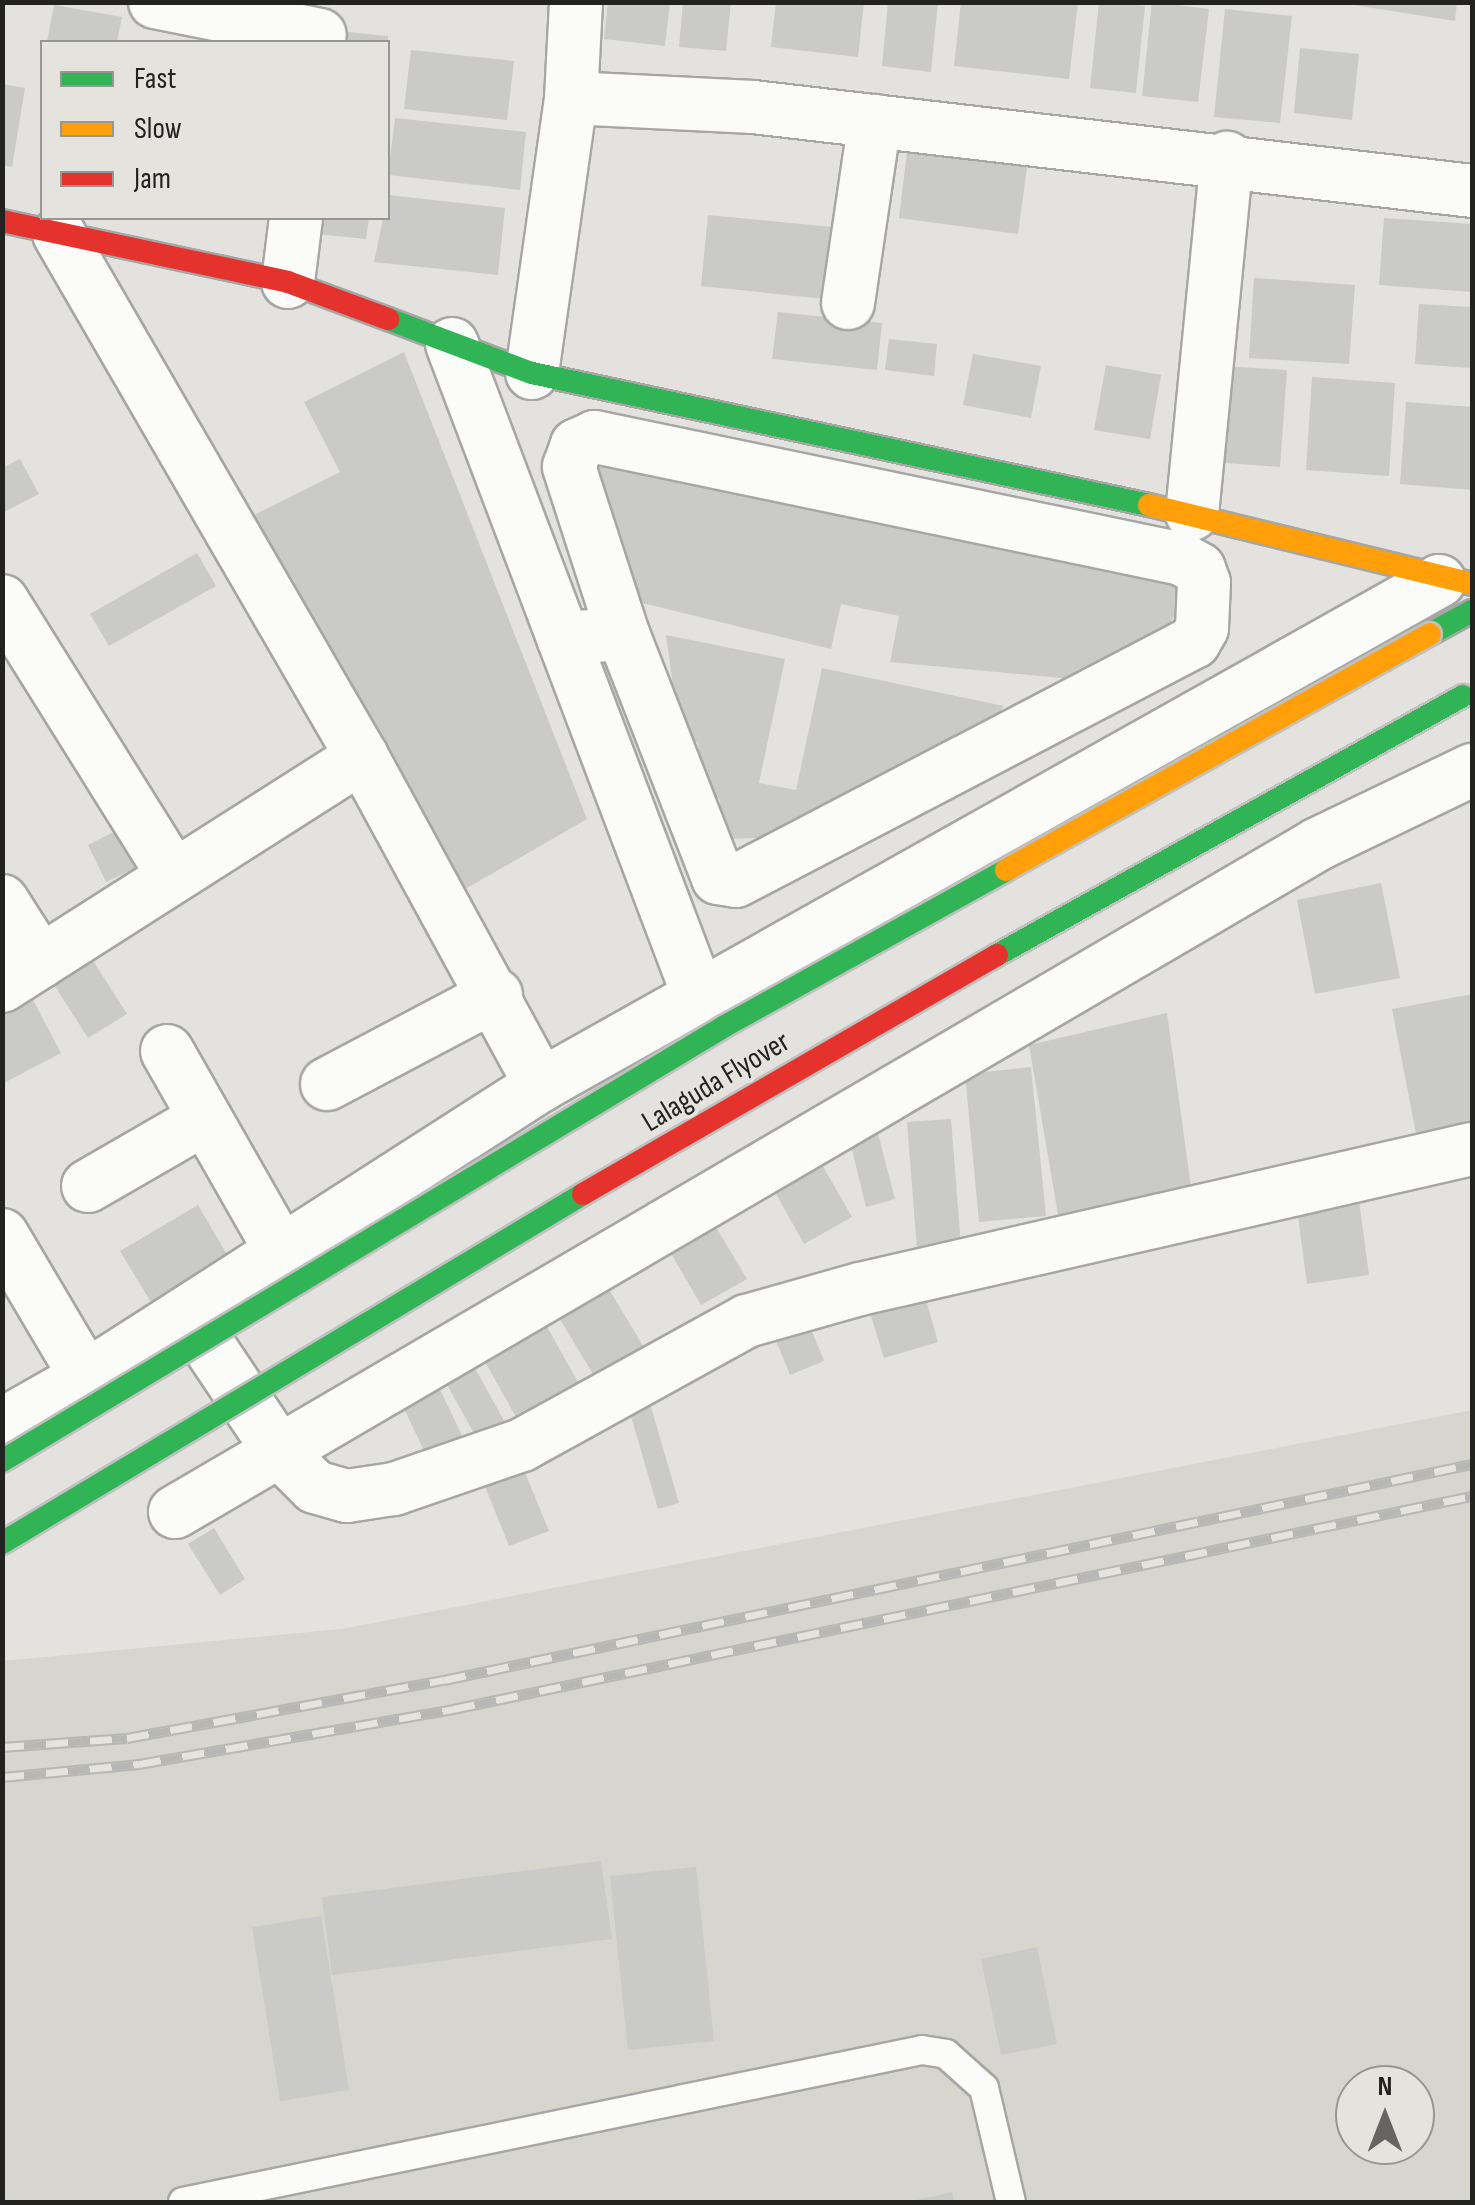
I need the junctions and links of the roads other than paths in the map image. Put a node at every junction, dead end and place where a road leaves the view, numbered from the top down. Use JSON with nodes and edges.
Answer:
{"nodes":[{"id":1,"x":155,"y":2,"type":"edge"},
{"id":2,"x":576,"y":2,"type":"edge"},
{"id":3,"x":321,"y":27,"type":"edge"},
{"id":4,"x":571,"y":98,"type":"junction"},
{"id":5,"x":875,"y":121,"type":"junction"},
{"id":6,"x":1227,"y":158,"type":"junction"},
{"id":7,"x":1472,"y":191,"type":"edge"},
{"id":8,"x":296,"y":220,"type":"edge"},
{"id":9,"x":2,"y":221,"type":"edge"},
{"id":10,"x":59,"y":234,"type":"junction"},
{"id":11,"x":288,"y":282,"type":"junction"},
{"id":12,"x":848,"y":303,"type":"dead end"},
{"id":13,"x":452,"y":344,"type":"junction"},
{"id":14,"x":532,"y":374,"type":"junction"},
{"id":15,"x":1192,"y":514,"type":"junction"},
{"id":16,"x":1461,"y":592,"type":"edge"},
{"id":17,"x":2,"y":601,"type":"edge"},
{"id":18,"x":623,"y":634,"type":"junction"},
{"id":19,"x":563,"y":638,"type":"junction"},
{"id":20,"x":1468,"y":694,"type":"edge"},
{"id":21,"x":362,"y":757,"type":"junction"},
{"id":22,"x":1472,"y":770,"type":"edge"},
{"id":23,"x":172,"y":873,"type":"junction"},
{"id":24,"x":2,"y":901,"type":"edge"},
{"id":25,"x":22,"y":974,"type":"edge"},
{"id":26,"x":698,"y":994,"type":"junction"},
{"id":27,"x":496,"y":995,"type":"junction"},
{"id":28,"x":167,"y":1051,"type":"dead end"},
{"id":29,"x":327,"y":1084,"type":"dead end"},
{"id":30,"x":541,"y":1085,"type":"junction"},
{"id":31,"x":204,"y":1118,"type":"junction"},
{"id":32,"x":1472,"y":1149,"type":"edge"},
{"id":33,"x":88,"y":1186,"type":"dead end"},
{"id":34,"x":2,"y":1236,"type":"edge"},
{"id":35,"x":282,"y":1253,"type":"junction"},
{"id":36,"x":188,"y":1315,"type":"junction"},
{"id":37,"x":86,"y":1377,"type":"junction"},
{"id":38,"x":2,"y":1425,"type":"edge"},
{"id":39,"x":280,"y":1451,"type":"junction"},
{"id":40,"x":2,"y":1461,"type":"edge"},
{"id":41,"x":175,"y":1512,"type":"dead end"},
{"id":42,"x":2,"y":1543,"type":"edge"},
{"id":43,"x":183,"y":2202,"type":"edge"},
{"id":44,"x":1011,"y":2202,"type":"edge"}],
"edges":[{"from":1,"to":3,"type":"street"},
{"from":2,"to":4,"type":"street"},
{"from":4,"to":5,"type":"street"},
{"from":4,"to":14,"type":"street"},
{"from":5,"to":6,"type":"street"},
{"from":5,"to":12,"type":"street"},
{"from":6,"to":7,"type":"street"},
{"from":6,"to":15,"type":"street"},
{"from":8,"to":11,"type":"street"},
{"from":9,"to":10,"type":"main road"},
{"from":10,"to":11,"type":"main road"},
{"from":10,"to":21,"type":"street"},
{"from":11,"to":13,"type":"main road"},
{"from":13,"to":14,"type":"main road"},
{"from":13,"to":19,"type":"street"},
{"from":14,"to":15,"type":"main road"},
{"from":15,"to":16,"type":"main road"},
{"from":16,"to":26,"type":"street"},
{"from":16,"to":40,"type":"main road","name":"Lalaguda Flyover","bridge":true},
{"from":17,"to":23,"type":"street"},
{"from":18,"to":18,"type":"street"},
{"from":18,"to":19,"type":"street"},
{"from":19,"to":26,"type":"street"},
{"from":20,"to":42,"type":"main road","name":"Lalaguda Flyover","bridge":true},
{"from":21,"to":23,"type":"street"},
{"from":21,"to":27,"type":"street"},
{"from":22,"to":39,"type":"street"},
{"from":23,"to":25,"type":"street"},
{"from":24,"to":25,"type":"street"},
{"from":26,"to":30,"type":"street"},
{"from":27,"to":29,"type":"street"},
{"from":27,"to":30,"type":"street"},
{"from":28,"to":31,"type":"street"},
{"from":30,"to":35,"type":"street"},
{"from":31,"to":33,"type":"street"},
{"from":31,"to":35,"type":"street"},
{"from":32,"to":39,"type":"street"},
{"from":34,"to":37,"type":"street"},
{"from":35,"to":36,"type":"street"},
{"from":36,"to":37,"type":"street"},
{"from":36,"to":39,"type":"street"},
{"from":37,"to":38,"type":"street"},
{"from":39,"to":41,"type":"street"},
{"from":43,"to":44,"type":"lane"}]}
